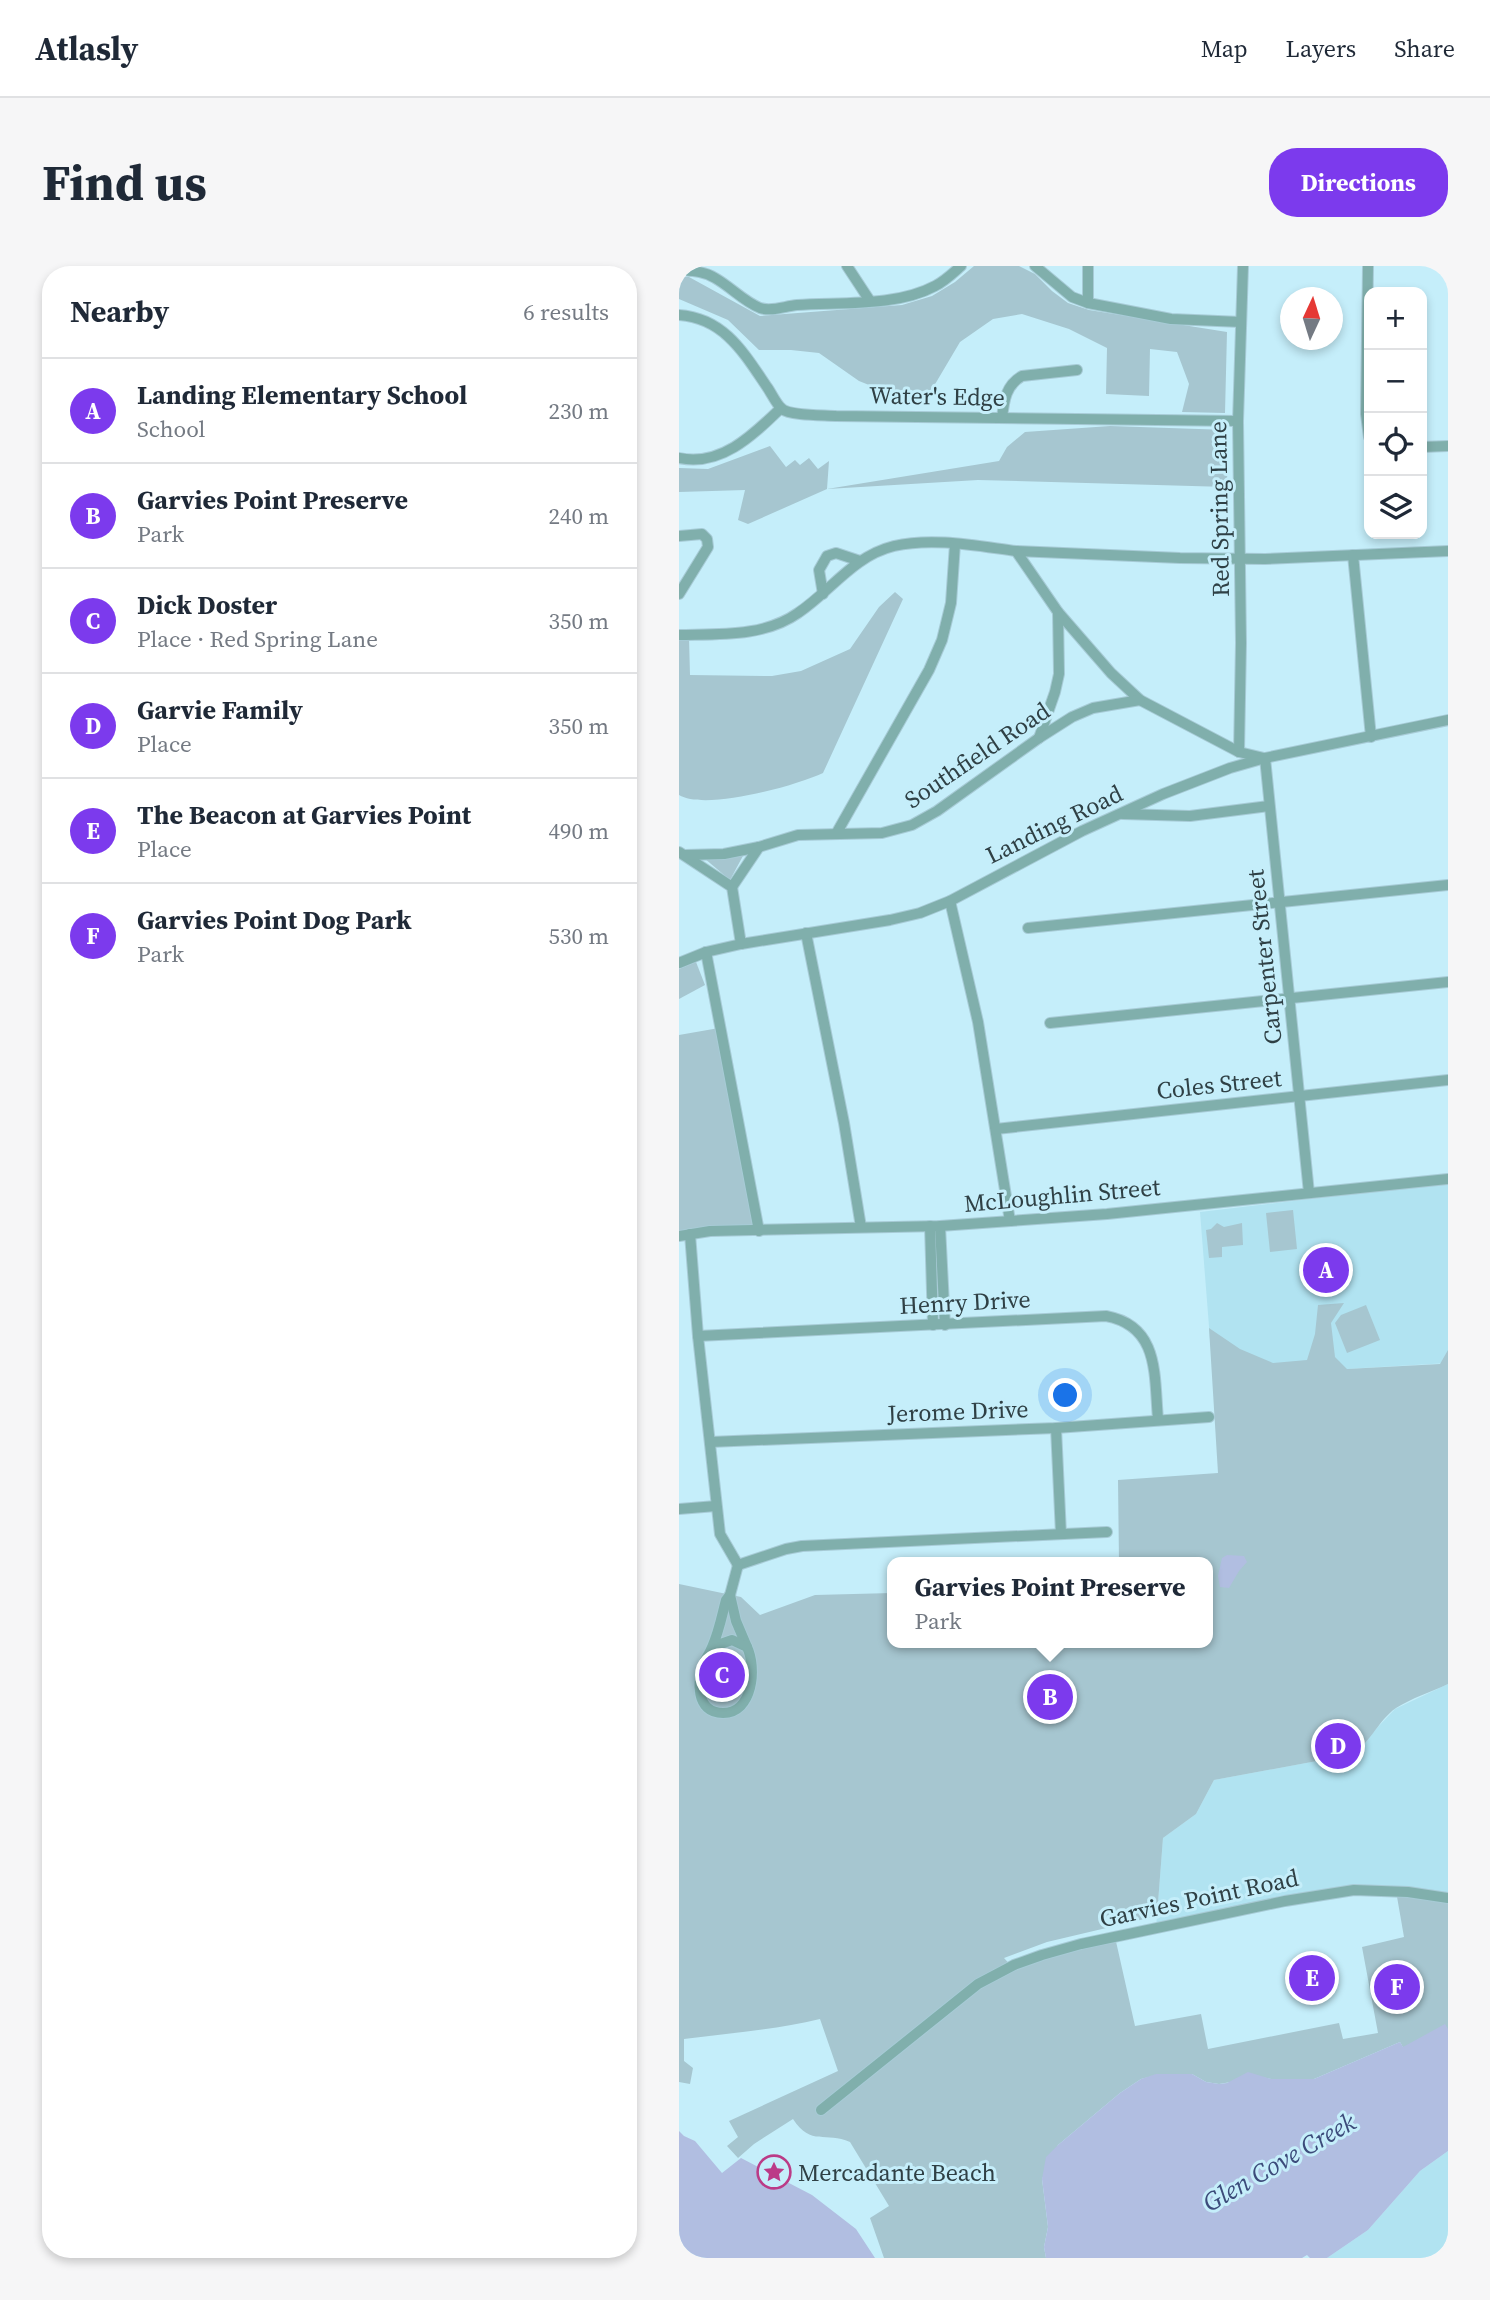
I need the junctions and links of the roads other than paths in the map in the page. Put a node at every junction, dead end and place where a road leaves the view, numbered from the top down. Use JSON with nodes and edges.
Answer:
{"nodes":[{"id":1,"x":847,"y":266,"type":"edge"},
{"id":2,"x":961,"y":266,"type":"edge"},
{"id":3,"x":1035,"y":266,"type":"edge"},
{"id":4,"x":1088,"y":266,"type":"edge"},
{"id":5,"x":1243,"y":266,"type":"edge"},
{"id":6,"x":1368,"y":266,"type":"edge"},
{"id":7,"x":679,"y":270,"type":"edge"},
{"id":8,"x":870,"y":301,"type":"junction"},
{"id":9,"x":1088,"y":303,"type":"junction"},
{"id":10,"x":679,"y":315,"type":"edge"},
{"id":11,"x":1241,"y":322,"type":"junction"},
{"id":12,"x":1077,"y":370,"type":"dead end"},
{"id":13,"x":781,"y":408,"type":"junction"},
{"id":14,"x":1366,"y":413,"type":"edge"},
{"id":15,"x":1002,"y":418,"type":"junction"},
{"id":16,"x":1238,"y":421,"type":"junction"},
{"id":17,"x":1448,"y":446,"type":"edge"},
{"id":18,"x":1427,"y":447,"type":"edge"},
{"id":19,"x":679,"y":458,"type":"edge"},
{"id":20,"x":679,"y":536,"type":"edge"},
{"id":21,"x":955,"y":544,"type":"junction"},
{"id":22,"x":1016,"y":551,"type":"junction"},
{"id":23,"x":1448,"y":551,"type":"edge"},
{"id":24,"x":1353,"y":555,"type":"junction"},
{"id":25,"x":1240,"y":559,"type":"junction"},
{"id":26,"x":860,"y":561,"type":"junction"},
{"id":27,"x":679,"y":594,"type":"edge"},
{"id":28,"x":823,"y":594,"type":"junction"},
{"id":29,"x":1058,"y":612,"type":"junction"},
{"id":30,"x":679,"y":635,"type":"edge"},
{"id":31,"x":1140,"y":700,"type":"junction"},
{"id":32,"x":1448,"y":720,"type":"edge"},
{"id":33,"x":1371,"y":737,"type":"junction"},
{"id":34,"x":1038,"y":738,"type":"junction"},
{"id":35,"x":1239,"y":752,"type":"junction"},
{"id":36,"x":1265,"y":758,"type":"junction"},
{"id":37,"x":1269,"y":806,"type":"junction"},
{"id":38,"x":1118,"y":814,"type":"junction"},
{"id":39,"x":836,"y":834,"type":"junction"},
{"id":40,"x":759,"y":847,"type":"junction"},
{"id":41,"x":682,"y":854,"type":"edge"},
{"id":42,"x":1448,"y":884,"type":"edge"},
{"id":43,"x":732,"y":887,"type":"junction"},
{"id":44,"x":950,"y":901,"type":"junction"},
{"id":45,"x":1279,"y":902,"type":"junction"},
{"id":46,"x":1028,"y":928,"type":"dead end"},
{"id":47,"x":806,"y":933,"type":"junction"},
{"id":48,"x":741,"y":944,"type":"junction"},
{"id":49,"x":706,"y":952,"type":"junction"},
{"id":50,"x":679,"y":963,"type":"edge"},
{"id":51,"x":1448,"y":982,"type":"edge"},
{"id":52,"x":1289,"y":999,"type":"junction"},
{"id":53,"x":1051,"y":1023,"type":"dead end"},
{"id":54,"x":1448,"y":1080,"type":"edge"},
{"id":55,"x":1300,"y":1096,"type":"junction"},
{"id":56,"x":996,"y":1129,"type":"junction"},
{"id":57,"x":1448,"y":1179,"type":"edge"},
{"id":58,"x":1310,"y":1193,"type":"junction"},
{"id":59,"x":1010,"y":1221,"type":"junction"},
{"id":60,"x":935,"y":1226,"type":"junction"},
{"id":61,"x":861,"y":1227,"type":"junction"},
{"id":62,"x":759,"y":1231,"type":"junction"},
{"id":63,"x":690,"y":1234,"type":"junction"},
{"id":64,"x":679,"y":1236,"type":"edge"},
{"id":65,"x":933,"y":1325,"type":"junction"},
{"id":66,"x":944,"y":1325,"type":"junction"},
{"id":67,"x":698,"y":1336,"type":"junction"},
{"id":68,"x":1209,"y":1417,"type":"dead end"},
{"id":69,"x":1158,"y":1419,"type":"junction"},
{"id":70,"x":1056,"y":1428,"type":"junction"},
{"id":71,"x":710,"y":1442,"type":"junction"},
{"id":72,"x":716,"y":1506,"type":"junction"},
{"id":73,"x":679,"y":1510,"type":"edge"},
{"id":74,"x":1107,"y":1532,"type":"dead end"},
{"id":75,"x":1061,"y":1534,"type":"junction"},
{"id":76,"x":738,"y":1565,"type":"junction"},
{"id":77,"x":730,"y":1595,"type":"junction"},
{"id":78,"x":712,"y":1647,"type":"junction"},
{"id":79,"x":747,"y":1647,"type":"junction"},
{"id":80,"x":1448,"y":1898,"type":"edge"},
{"id":81,"x":821,"y":2110,"type":"dead end"}],
"edges":[{"from":1,"to":8,"type":"street"},
{"from":2,"to":8,"type":"street"},
{"from":3,"to":9,"type":"street"},
{"from":4,"to":9,"type":"street"},
{"from":5,"to":11,"type":"street","name":"Red Spring Lane"},
{"from":6,"to":14,"type":"street"},
{"from":7,"to":8,"type":"street"},
{"from":9,"to":11,"type":"street"},
{"from":10,"to":13,"type":"street"},
{"from":11,"to":16,"type":"street","name":"Red Spring Lane"},
{"from":12,"to":15,"type":"street"},
{"from":13,"to":15,"type":"street","name":"Water's Edge"},
{"from":13,"to":19,"type":"street"},
{"from":15,"to":16,"type":"street","name":"Water's Edge"},
{"from":16,"to":25,"type":"street","name":"Red Spring Lane"},
{"from":17,"to":18,"type":"street"},
{"from":20,"to":27,"type":"street"},
{"from":21,"to":22,"type":"street"},
{"from":21,"to":26,"type":"street"},
{"from":21,"to":39,"type":"street"},
{"from":22,"to":25,"type":"street"},
{"from":22,"to":29,"type":"street"},
{"from":23,"to":24,"type":"street"},
{"from":24,"to":25,"type":"street"},
{"from":24,"to":33,"type":"street"},
{"from":25,"to":35,"type":"street","name":"Red Spring Lane"},
{"from":26,"to":28,"type":"street"},
{"from":26,"to":28,"type":"street"},
{"from":28,"to":30,"type":"street"},
{"from":29,"to":31,"type":"street"},
{"from":29,"to":34,"type":"street"},
{"from":31,"to":34,"type":"street","name":"Southfield Road"},
{"from":31,"to":35,"type":"street"},
{"from":32,"to":33,"type":"street","name":"Landing Road"},
{"from":33,"to":36,"type":"street","name":"Landing Road"},
{"from":34,"to":39,"type":"street","name":"Southfield Road"},
{"from":35,"to":36,"type":"street"},
{"from":36,"to":37,"type":"street","name":"Carpenter Street"},
{"from":36,"to":38,"type":"street","name":"Landing Road"},
{"from":37,"to":38,"type":"street"},
{"from":37,"to":45,"type":"street","name":"Carpenter Street"},
{"from":38,"to":44,"type":"street","name":"Landing Road"},
{"from":39,"to":40,"type":"street","name":"Southfield Road"},
{"from":40,"to":41,"type":"street","name":"Southfield Road"},
{"from":40,"to":43,"type":"street"},
{"from":41,"to":43,"type":"street"},
{"from":42,"to":45,"type":"street"},
{"from":43,"to":48,"type":"street"},
{"from":44,"to":47,"type":"street","name":"Landing Road"},
{"from":44,"to":56,"type":"street"},
{"from":45,"to":46,"type":"street"},
{"from":45,"to":52,"type":"street","name":"Carpenter Street"},
{"from":47,"to":48,"type":"street","name":"Landing Road"},
{"from":47,"to":61,"type":"street"},
{"from":48,"to":49,"type":"street","name":"Landing Road"},
{"from":49,"to":50,"type":"street","name":"Landing Road"},
{"from":49,"to":62,"type":"street"},
{"from":51,"to":52,"type":"street"},
{"from":52,"to":53,"type":"street"},
{"from":52,"to":55,"type":"street","name":"Carpenter Street"},
{"from":54,"to":55,"type":"street","name":"Coles Street"},
{"from":55,"to":56,"type":"street","name":"Coles Street"},
{"from":55,"to":58,"type":"street","name":"Carpenter Street"},
{"from":56,"to":59,"type":"street"},
{"from":57,"to":58,"type":"street","name":"McLoughlin Street"},
{"from":58,"to":59,"type":"street","name":"McLoughlin Street"},
{"from":59,"to":60,"type":"street","name":"McLoughlin Street"},
{"from":60,"to":61,"type":"street","name":"McLoughlin Street"},
{"from":60,"to":65,"type":"street"},
{"from":60,"to":66,"type":"street"},
{"from":61,"to":62,"type":"street","name":"McLoughlin Street"},
{"from":62,"to":63,"type":"street","name":"McLoughlin Street"},
{"from":63,"to":64,"type":"street","name":"McLoughlin Street"},
{"from":63,"to":67,"type":"street"},
{"from":65,"to":66,"type":"street","name":"Henry Drive"},
{"from":65,"to":67,"type":"street","name":"Henry Drive"},
{"from":66,"to":69,"type":"street","name":"Henry Drive"},
{"from":67,"to":71,"type":"street"},
{"from":68,"to":69,"type":"street","name":"Jerome Drive"},
{"from":69,"to":70,"type":"street","name":"Jerome Drive"},
{"from":70,"to":71,"type":"street","name":"Jerome Drive"},
{"from":70,"to":75,"type":"street"},
{"from":71,"to":72,"type":"street"},
{"from":72,"to":73,"type":"street"},
{"from":72,"to":76,"type":"street"},
{"from":74,"to":75,"type":"street"},
{"from":75,"to":76,"type":"street"},
{"from":76,"to":77,"type":"street"},
{"from":77,"to":78,"type":"street"},
{"from":77,"to":79,"type":"street"},
{"from":78,"to":79,"type":"street"},
{"from":78,"to":79,"type":"street"},
{"from":80,"to":81,"type":"street","name":"Garvies Point Road"}]}
